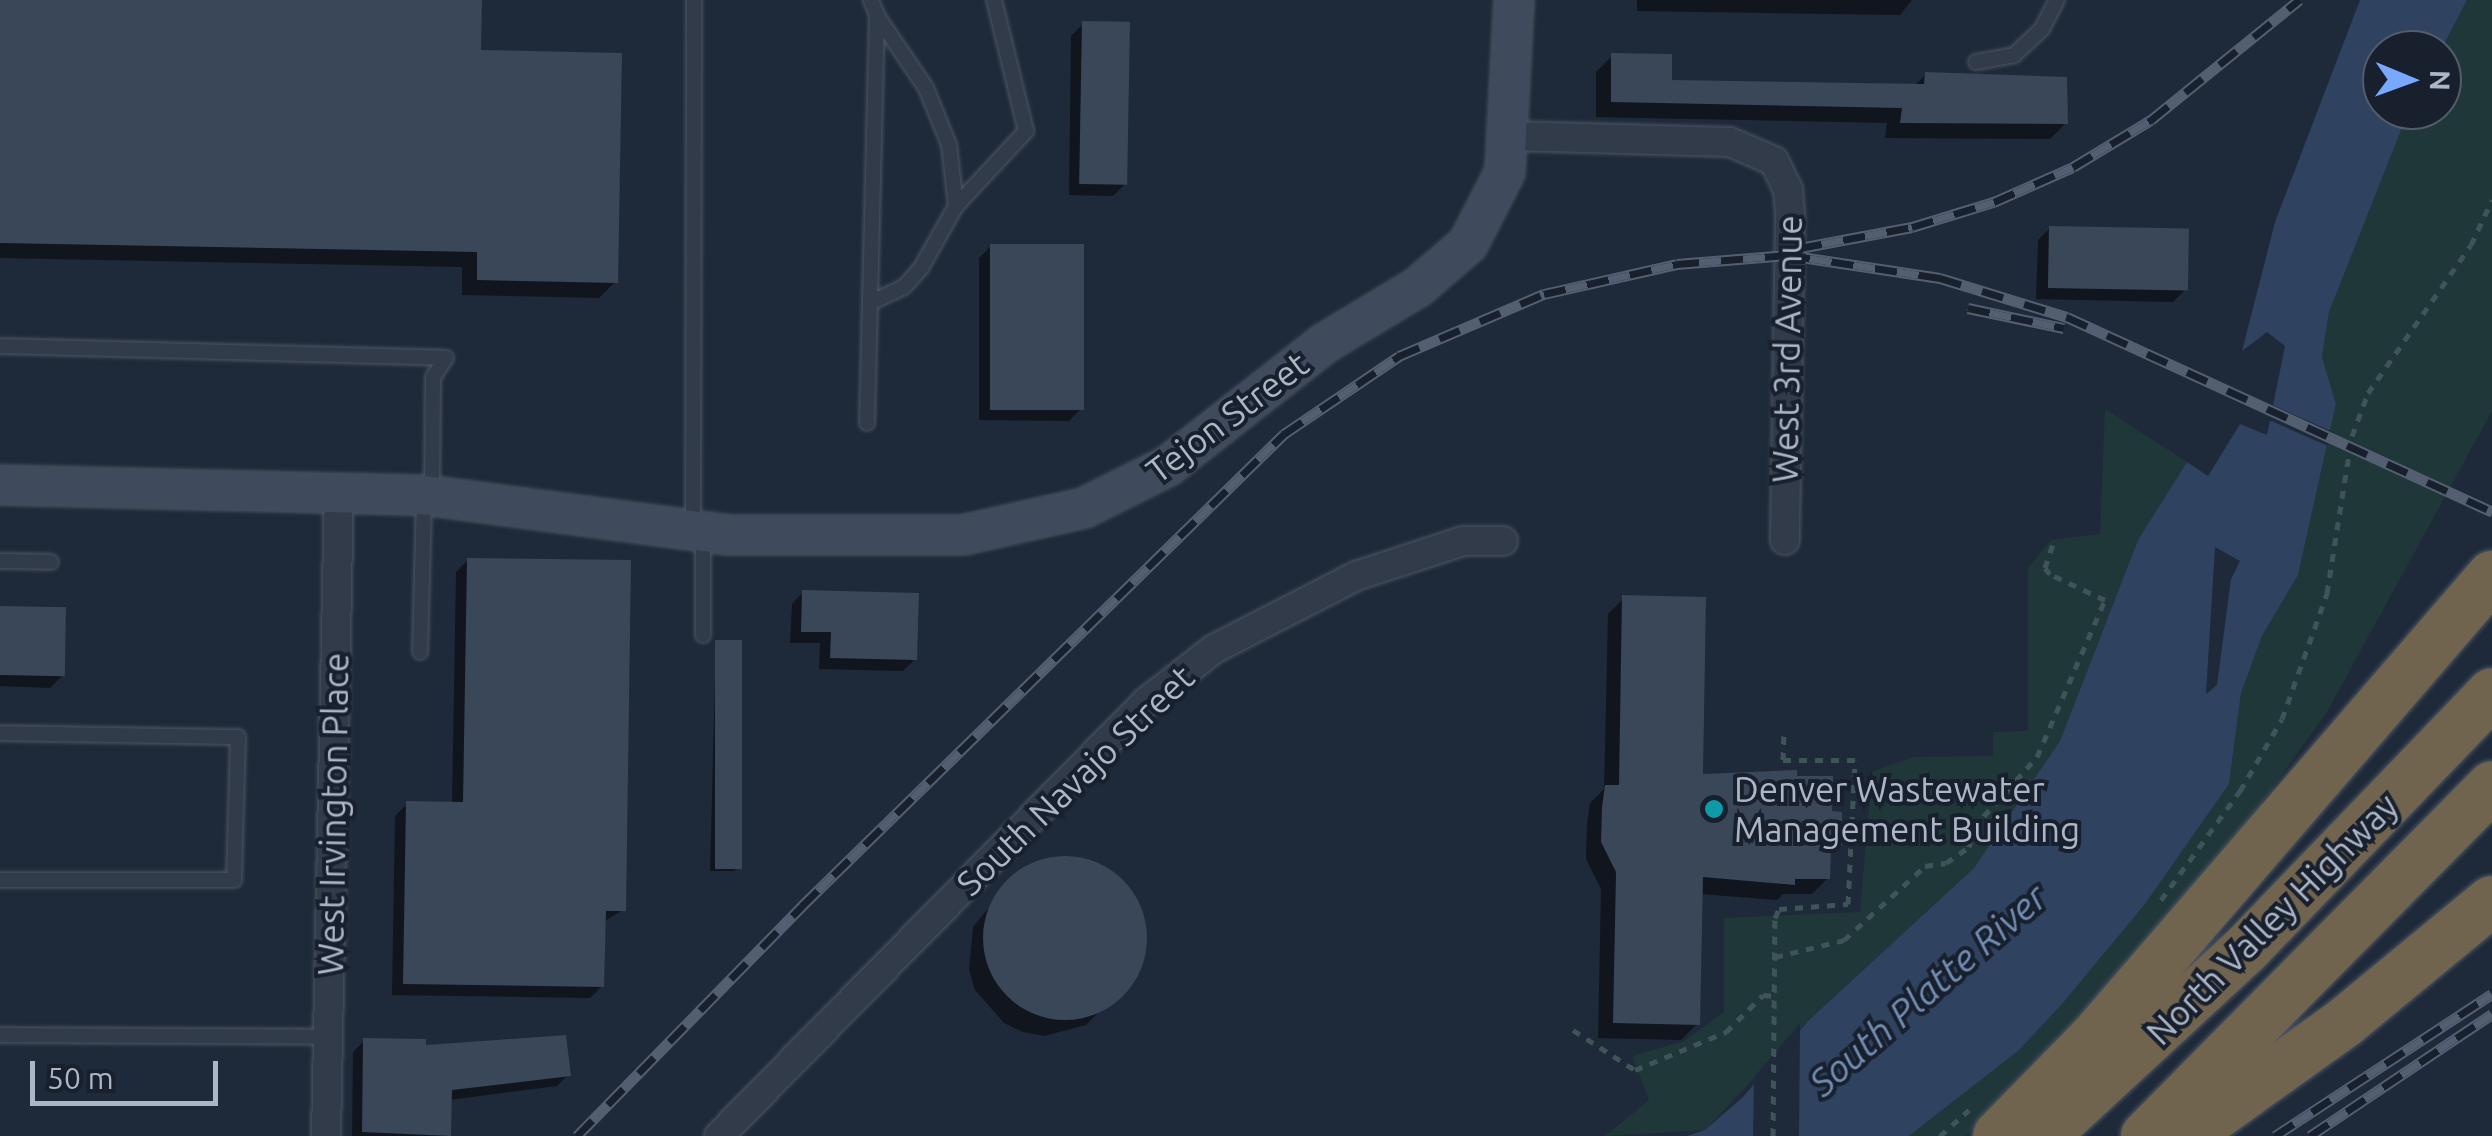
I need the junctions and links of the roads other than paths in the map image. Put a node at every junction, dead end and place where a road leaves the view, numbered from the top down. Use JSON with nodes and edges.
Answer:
{"nodes":[{"id":1,"x":694,"y":0,"type":"edge"},
{"id":2,"x":871,"y":0,"type":"edge"},
{"id":3,"x":994,"y":0,"type":"edge"},
{"id":4,"x":1514,"y":0,"type":"edge"},
{"id":5,"x":2057,"y":0,"type":"edge"},
{"id":6,"x":877,"y":15,"type":"junction"},
{"id":7,"x":1976,"y":62,"type":"dead end"},
{"id":8,"x":1511,"y":136,"type":"junction"},
{"id":9,"x":956,"y":206,"type":"junction"},
{"id":10,"x":872,"y":302,"type":"junction"},
{"id":11,"x":0,"y":346,"type":"edge"},
{"id":12,"x":866,"y":423,"type":"dead end"},
{"id":13,"x":0,"y":485,"type":"edge"},
{"id":14,"x":339,"y":491,"type":"junction"},
{"id":15,"x":428,"y":496,"type":"junction"},
{"id":16,"x":698,"y":534,"type":"junction"},
{"id":17,"x":1785,"y":540,"type":"dead end"},
{"id":18,"x":1502,"y":541,"type":"dead end"},
{"id":19,"x":0,"y":561,"type":"edge"},
{"id":20,"x":51,"y":562,"type":"dead end"},
{"id":21,"x":2486,"y":582,"type":"edge"},
{"id":22,"x":703,"y":635,"type":"dead end"},
{"id":23,"x":420,"y":652,"type":"dead end"},
{"id":24,"x":2492,"y":694,"type":"edge"},
{"id":25,"x":0,"y":733,"type":"edge"},
{"id":26,"x":2492,"y":786,"type":"edge"},
{"id":27,"x":0,"y":880,"type":"edge"},
{"id":28,"x":2492,"y":901,"type":"edge"},
{"id":29,"x":0,"y":1035,"type":"edge"},
{"id":30,"x":328,"y":1037,"type":"junction"},
{"id":31,"x":1988,"y":1119,"type":"edge"},
{"id":32,"x":326,"y":1136,"type":"edge"},
{"id":33,"x":719,"y":1136,"type":"edge"},
{"id":34,"x":2044,"y":1136,"type":"edge"},
{"id":35,"x":2146,"y":1136,"type":"edge"},
{"id":36,"x":2186,"y":1136,"type":"edge"}],
"edges":[{"from":1,"to":16,"type":"lane"},
{"from":2,"to":6,"type":"lane"},
{"from":3,"to":9,"type":"lane"},
{"from":4,"to":8,"type":"street","name":"Tejon Street"},
{"from":5,"to":7,"type":"lane"},
{"from":6,"to":9,"type":"lane"},
{"from":6,"to":10,"type":"lane"},
{"from":8,"to":16,"type":"street","name":"Tejon Street"},
{"from":8,"to":17,"type":"street","name":"West 3rd Avenue"},
{"from":9,"to":10,"type":"lane"},
{"from":10,"to":12,"type":"lane"},
{"from":11,"to":15,"type":"lane"},
{"from":13,"to":14,"type":"street","name":"Tejon Street"},
{"from":14,"to":15,"type":"street","name":"Tejon Street"},
{"from":14,"to":30,"type":"street","name":"West Irvington Place"},
{"from":15,"to":16,"type":"street","name":"Tejon Street"},
{"from":15,"to":23,"type":"lane"},
{"from":16,"to":22,"type":"lane"},
{"from":18,"to":33,"type":"street","name":"South Navajo Street"},
{"from":19,"to":20,"type":"lane"},
{"from":21,"to":31,"type":"highway"},
{"from":24,"to":34,"type":"highway","name":"North Valley Highway"},
{"from":25,"to":27,"type":"lane"},
{"from":26,"to":35,"type":"highway","name":"North Valley Highway"},
{"from":28,"to":36,"type":"highway"},
{"from":29,"to":30,"type":"lane"},
{"from":30,"to":32,"type":"street","name":"West Irvington Place"}]}
